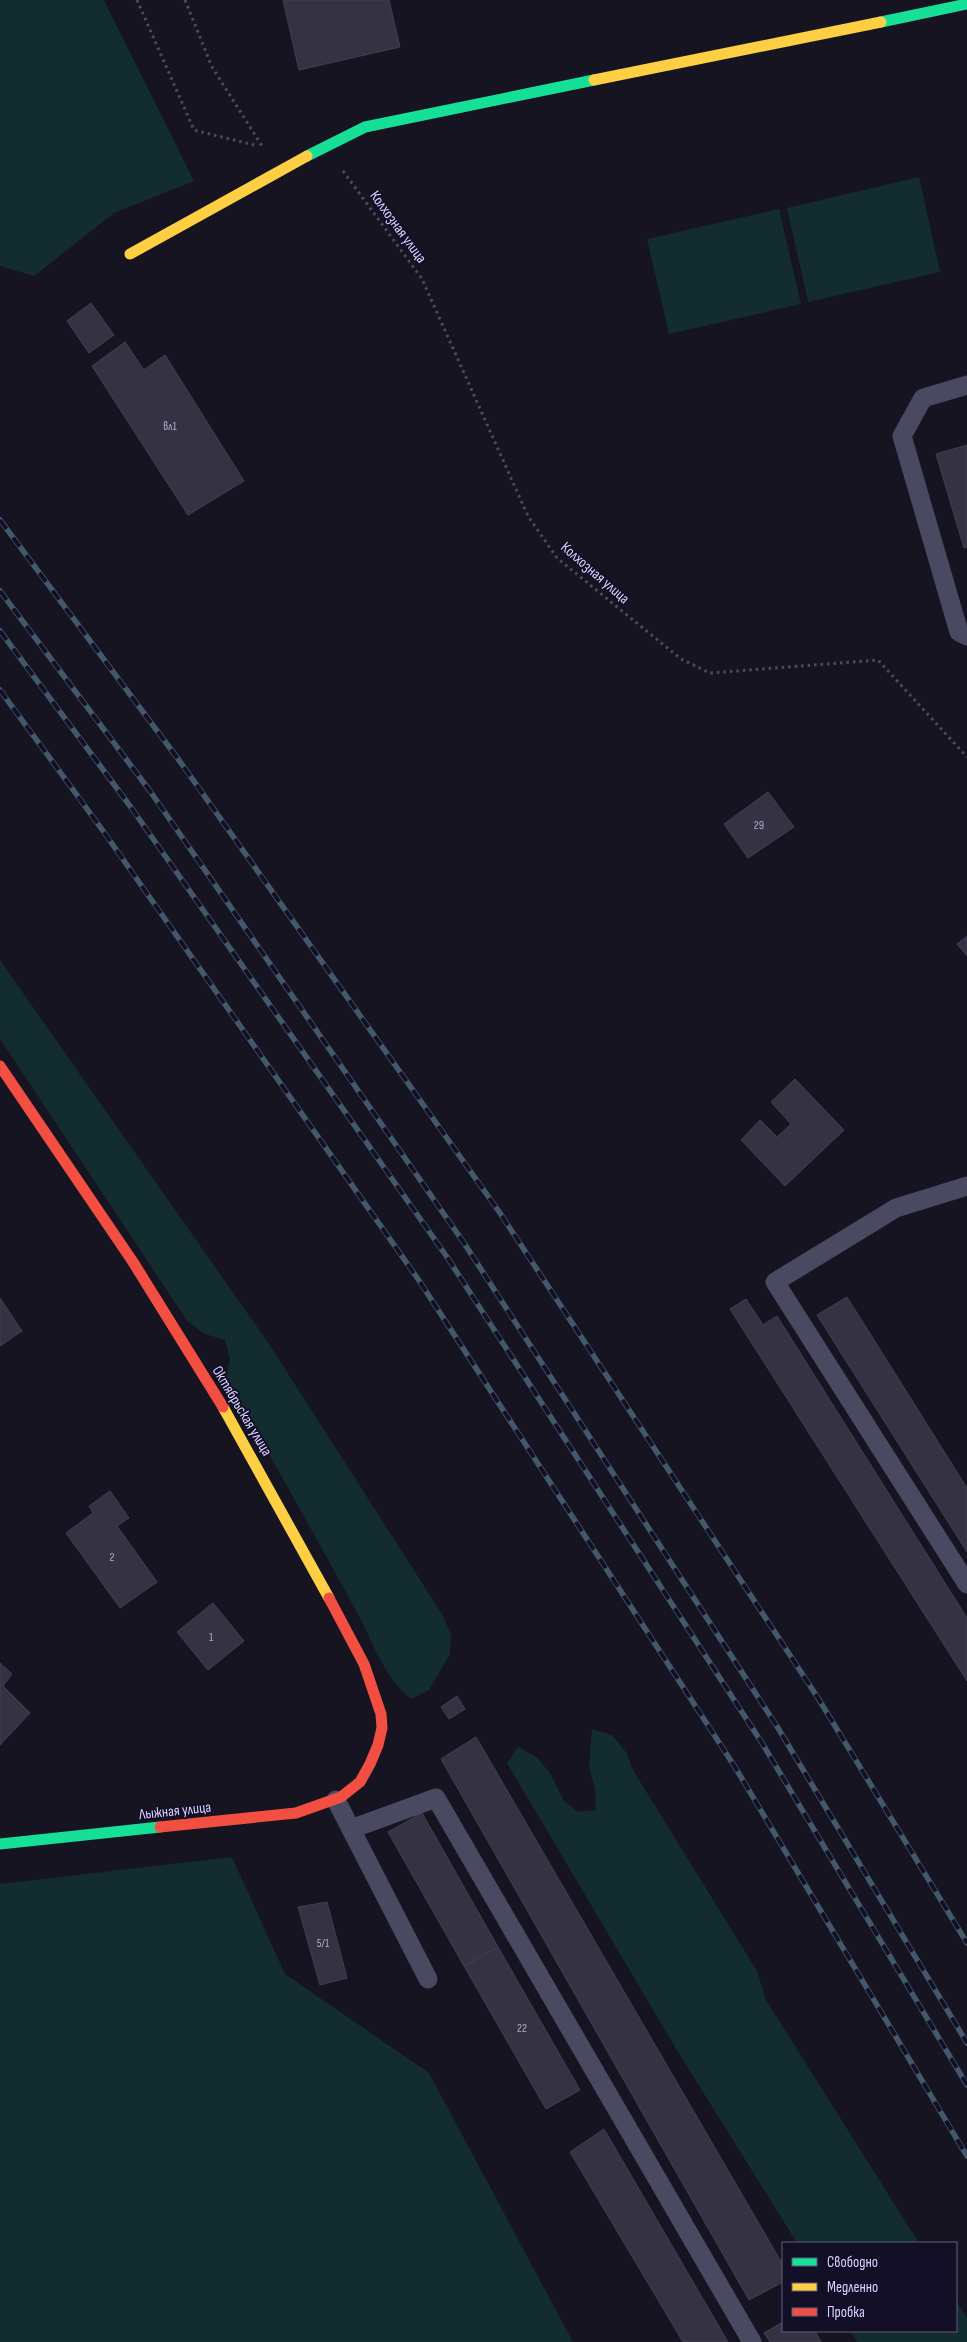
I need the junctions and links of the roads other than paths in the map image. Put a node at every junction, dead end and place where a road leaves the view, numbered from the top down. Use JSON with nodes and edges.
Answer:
{"nodes":[{"id":1,"x":967,"y":4,"type":"edge"},
{"id":2,"x":130,"y":254,"type":"dead end"},
{"id":3,"x":967,"y":385,"type":"edge"},
{"id":4,"x":967,"y":636,"type":"edge"},
{"id":5,"x":0,"y":1066,"type":"edge"},
{"id":6,"x":967,"y":1186,"type":"edge"},
{"id":7,"x":967,"y":1584,"type":"edge"},
{"id":8,"x":342,"y":1797,"type":"junction"},
{"id":9,"x":351,"y":1829,"type":"junction"},
{"id":10,"x":0,"y":1844,"type":"edge"},
{"id":11,"x":428,"y":1979,"type":"dead end"},
{"id":12,"x":752,"y":2342,"type":"edge"}],
"edges":[{"from":1,"to":2,"type":"street"},
{"from":3,"to":4,"type":"lane"},
{"from":5,"to":8,"type":"street","name":"Октябрьская улица"},
{"from":6,"to":7,"type":"lane"},
{"from":8,"to":9,"type":"lane"},
{"from":8,"to":10,"type":"street","name":"Лыжная улица"},
{"from":9,"to":11,"type":"lane"},
{"from":9,"to":12,"type":"lane"}]}
